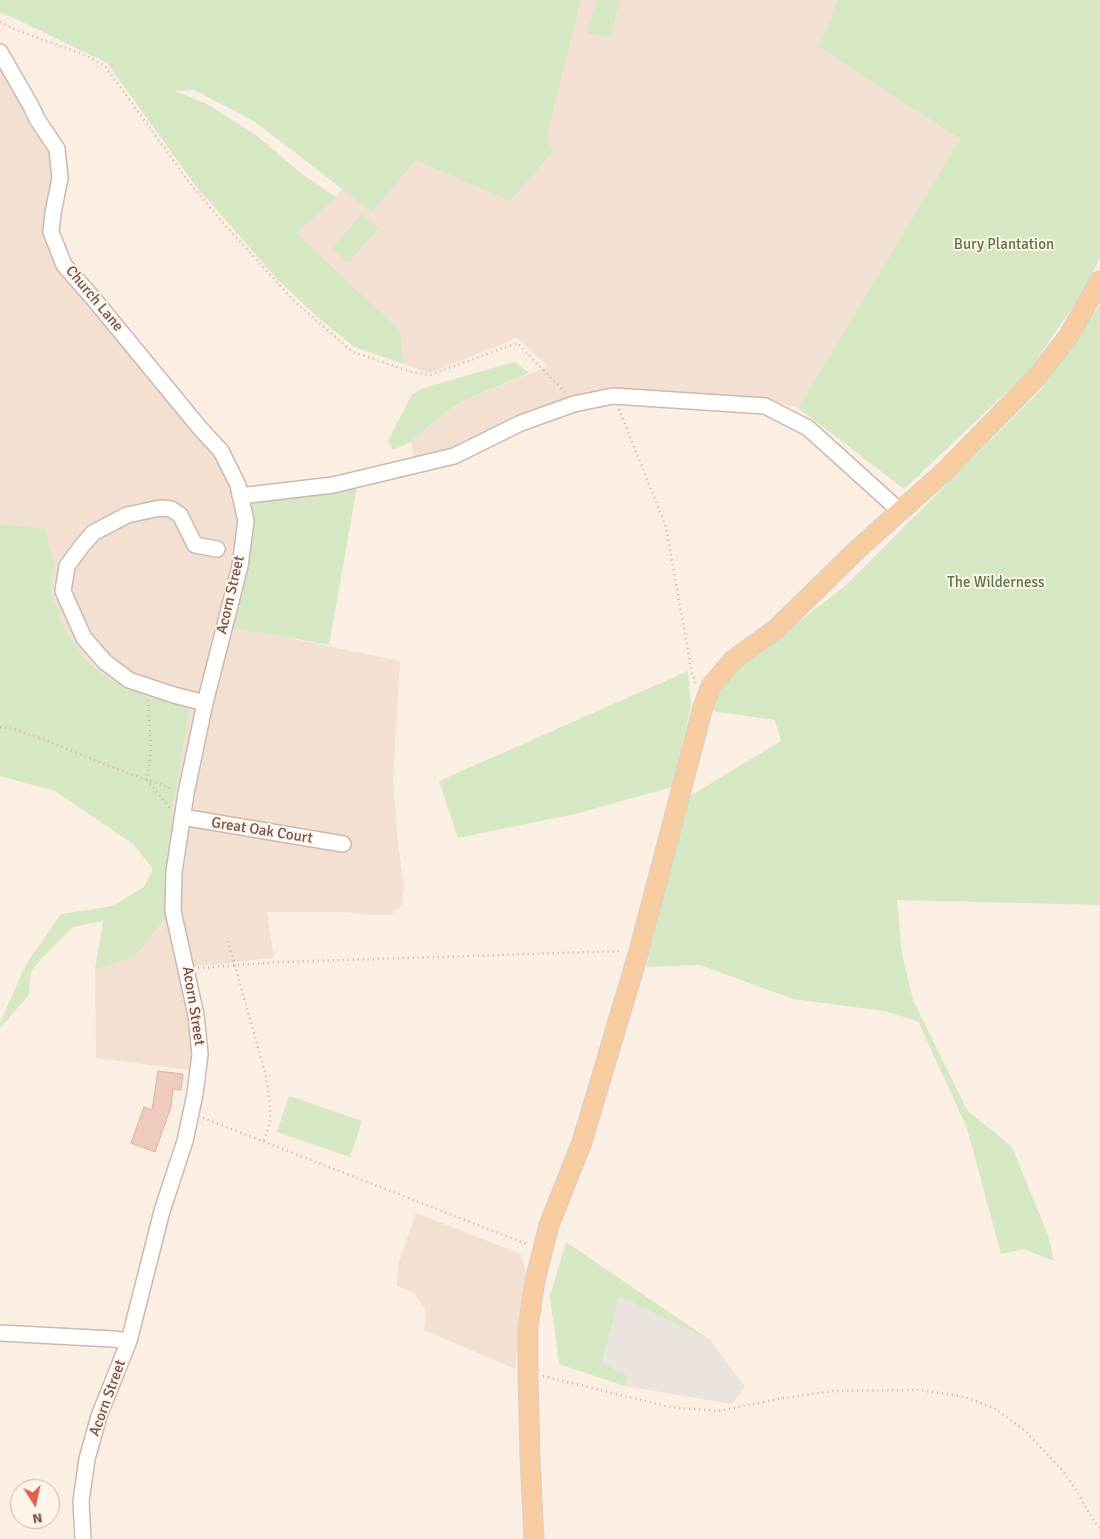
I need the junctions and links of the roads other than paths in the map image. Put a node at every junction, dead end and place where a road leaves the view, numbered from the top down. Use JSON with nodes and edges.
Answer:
{"nodes":[{"id":1,"x":0,"y":52,"type":"edge"},
{"id":2,"x":1100,"y":281,"type":"edge"},
{"id":3,"x":240,"y":496,"type":"junction"},
{"id":4,"x":901,"y":512,"type":"junction"},
{"id":5,"x":218,"y":549,"type":"dead end"},
{"id":6,"x":205,"y":703,"type":"junction"},
{"id":7,"x":182,"y":815,"type":"junction"},
{"id":8,"x":343,"y":844,"type":"dead end"},
{"id":9,"x":0,"y":1333,"type":"edge"},
{"id":10,"x":129,"y":1342,"type":"junction"},
{"id":11,"x":83,"y":1539,"type":"edge"},
{"id":12,"x":534,"y":1539,"type":"edge"}],
"edges":[{"from":1,"to":3,"type":"street","name":"Church Lane"},
{"from":2,"to":4,"type":"main road"},
{"from":3,"to":4,"type":"street"},
{"from":3,"to":6,"type":"street","name":"Acorn Street"},
{"from":4,"to":12,"type":"main road"},
{"from":5,"to":6,"type":"street"},
{"from":6,"to":7,"type":"street","name":"Acorn Street"},
{"from":7,"to":8,"type":"street","name":"Great Oak Court"},
{"from":7,"to":10,"type":"street","name":"Acorn Street"},
{"from":9,"to":10,"type":"street"},
{"from":10,"to":11,"type":"street","name":"Acorn Street"}]}
